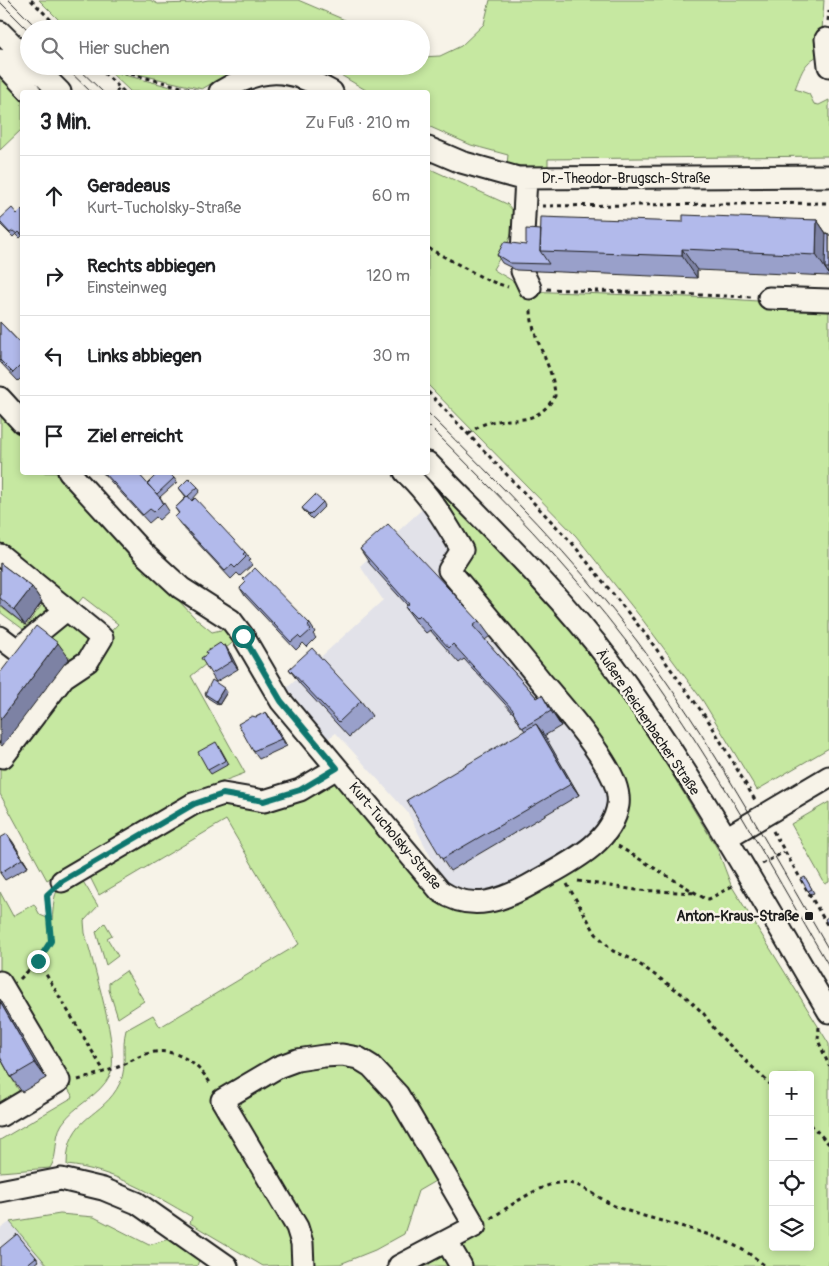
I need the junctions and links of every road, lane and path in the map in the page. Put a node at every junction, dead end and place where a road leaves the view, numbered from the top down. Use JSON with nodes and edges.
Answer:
{"nodes":[{"id":1,"x":31,"y":0,"type":"edge"},
{"id":2,"x":51,"y":20,"type":"edge"},
{"id":3,"x":0,"y":32,"type":"edge"},
{"id":4,"x":826,"y":39,"type":"dead end"},
{"id":5,"x":20,"y":52,"type":"edge"},
{"id":6,"x":0,"y":60,"type":"edge"},
{"id":7,"x":829,"y":66,"type":"edge"},
{"id":8,"x":43,"y":75,"type":"edge"},
{"id":9,"x":108,"y":75,"type":"edge"},
{"id":10,"x":137,"y":75,"type":"edge"},
{"id":11,"x":256,"y":75,"type":"edge"},
{"id":12,"x":293,"y":75,"type":"edge"},
{"id":13,"x":120,"y":88,"type":"edge"},
{"id":14,"x":28,"y":90,"type":"edge"},
{"id":15,"x":58,"y":90,"type":"edge"},
{"id":16,"x":201,"y":90,"type":"edge"},
{"id":17,"x":215,"y":90,"type":"edge"},
{"id":18,"x":328,"y":90,"type":"edge"},
{"id":19,"x":430,"y":149,"type":"edge"},
{"id":20,"x":829,"y":176,"type":"edge"},
{"id":21,"x":526,"y":178,"type":"junction"},
{"id":22,"x":430,"y":249,"type":"edge"},
{"id":23,"x":527,"y":275,"type":"junction"},
{"id":24,"x":769,"y":298,"type":"joint"},
{"id":25,"x":829,"y":300,"type":"edge"},
{"id":26,"x":430,"y":394,"type":"edge"},
{"id":27,"x":0,"y":398,"type":"edge"},
{"id":28,"x":20,"y":420,"type":"edge"},
{"id":29,"x":469,"y":434,"type":"junction"},
{"id":30,"x":430,"y":465,"type":"edge"},
{"id":31,"x":72,"y":475,"type":"edge"},
{"id":32,"x":408,"y":475,"type":"edge"},
{"id":33,"x":0,"y":555,"type":"edge"},
{"id":34,"x":66,"y":610,"type":"junction"},
{"id":35,"x":0,"y":637,"type":"edge"},
{"id":36,"x":3,"y":757,"type":"dead end"},
{"id":37,"x":337,"y":768,"type":"junction"},
{"id":38,"x":829,"y":777,"type":"edge"},
{"id":39,"x":764,"y":815,"type":"junction"},
{"id":40,"x":602,"y":836,"type":"junction"},
{"id":41,"x":726,"y":838,"type":"junction"},
{"id":42,"x":784,"y":852,"type":"junction"},
{"id":43,"x":762,"y":864,"type":"dead end"},
{"id":44,"x":62,"y":881,"type":"joint"},
{"id":45,"x":728,"y":888,"type":"dead end"},
{"id":46,"x":696,"y":893,"type":"junction"},
{"id":47,"x":829,"y":928,"type":"edge"},
{"id":48,"x":38,"y":961,"type":"junction"},
{"id":49,"x":4,"y":989,"type":"edge"},
{"id":50,"x":829,"y":1012,"type":"edge"},
{"id":51,"x":818,"y":1040,"type":"dead end"},
{"id":52,"x":829,"y":1066,"type":"edge"},
{"id":53,"x":104,"y":1072,"type":"junction"},
{"id":54,"x":59,"y":1081,"type":"junction"},
{"id":55,"x":769,"y":1082,"type":"edge"},
{"id":56,"x":222,"y":1100,"type":"junction"},
{"id":57,"x":0,"y":1116,"type":"edge"},
{"id":58,"x":814,"y":1128,"type":"edge"},
{"id":59,"x":829,"y":1144,"type":"edge"},
{"id":60,"x":0,"y":1191,"type":"edge"},
{"id":61,"x":475,"y":1226,"type":"junction"},
{"id":62,"x":447,"y":1242,"type":"junction"},
{"id":63,"x":227,"y":1266,"type":"edge"},
{"id":64,"x":303,"y":1266,"type":"edge"},
{"id":65,"x":399,"y":1266,"type":"edge"},
{"id":66,"x":461,"y":1266,"type":"edge"},
{"id":67,"x":765,"y":1266,"type":"edge"}],
"edges":[{"from":1,"to":2,"type":"path"},
{"from":3,"to":5,"type":"street"},
{"from":4,"to":7,"type":"street"},
{"from":6,"to":14,"type":"street"},
{"from":8,"to":15,"type":"street"},
{"from":9,"to":13,"type":"path"},
{"from":10,"to":16,"type":"path"},
{"from":11,"to":17,"type":"street"},
{"from":12,"to":18,"type":"street"},
{"from":19,"to":21,"type":"street","name":"Dr.-Theodor-Brugsch-Straße"},
{"from":20,"to":21,"type":"street","name":"Dr.-Theodor-Brugsch-Straße"},
{"from":21,"to":23,"type":"street"},
{"from":22,"to":23,"type":"path"},
{"from":23,"to":24,"type":"path"},
{"from":23,"to":29,"type":"path"},
{"from":24,"to":25,"type":"street"},
{"from":26,"to":29,"type":"path"},
{"from":27,"to":28,"type":"street"},
{"from":29,"to":39,"type":"path"},
{"from":30,"to":41,"type":"street","name":"Äußere Reichenbacher Straße"},
{"from":31,"to":37,"type":"street","name":"Kurt-Tucholsky-Straße"},
{"from":32,"to":40,"type":"street","name":"Kurt-Tucholsky-Straße"},
{"from":33,"to":34,"type":"street"},
{"from":34,"to":35,"type":"street"},
{"from":34,"to":36,"type":"street"},
{"from":37,"to":40,"type":"street","name":"Kurt-Tucholsky-Straße"},
{"from":37,"to":44,"type":"street"},
{"from":38,"to":39,"type":"street"},
{"from":39,"to":41,"type":"street"},
{"from":39,"to":42,"type":"path"},
{"from":40,"to":46,"type":"path"},
{"from":41,"to":50,"type":"street","name":"Äußere Reichenbacher Straße"},
{"from":42,"to":43,"type":"path"},
{"from":42,"to":47,"type":"path"},
{"from":44,"to":48,"type":"path"},
{"from":45,"to":46,"type":"path"},
{"from":46,"to":55,"type":"path"},
{"from":48,"to":49,"type":"path"},
{"from":48,"to":53,"type":"path"},
{"from":49,"to":54,"type":"street"},
{"from":51,"to":52,"type":"path"},
{"from":53,"to":54,"type":"path"},
{"from":53,"to":56,"type":"path"},
{"from":54,"to":57,"type":"street"},
{"from":56,"to":61,"type":"street"},
{"from":56,"to":64,"type":"street"},
{"from":58,"to":59,"type":"path"},
{"from":60,"to":63,"type":"street"},
{"from":61,"to":62,"type":"street"},
{"from":61,"to":67,"type":"path"},
{"from":62,"to":65,"type":"street"},
{"from":62,"to":66,"type":"street"}]}
